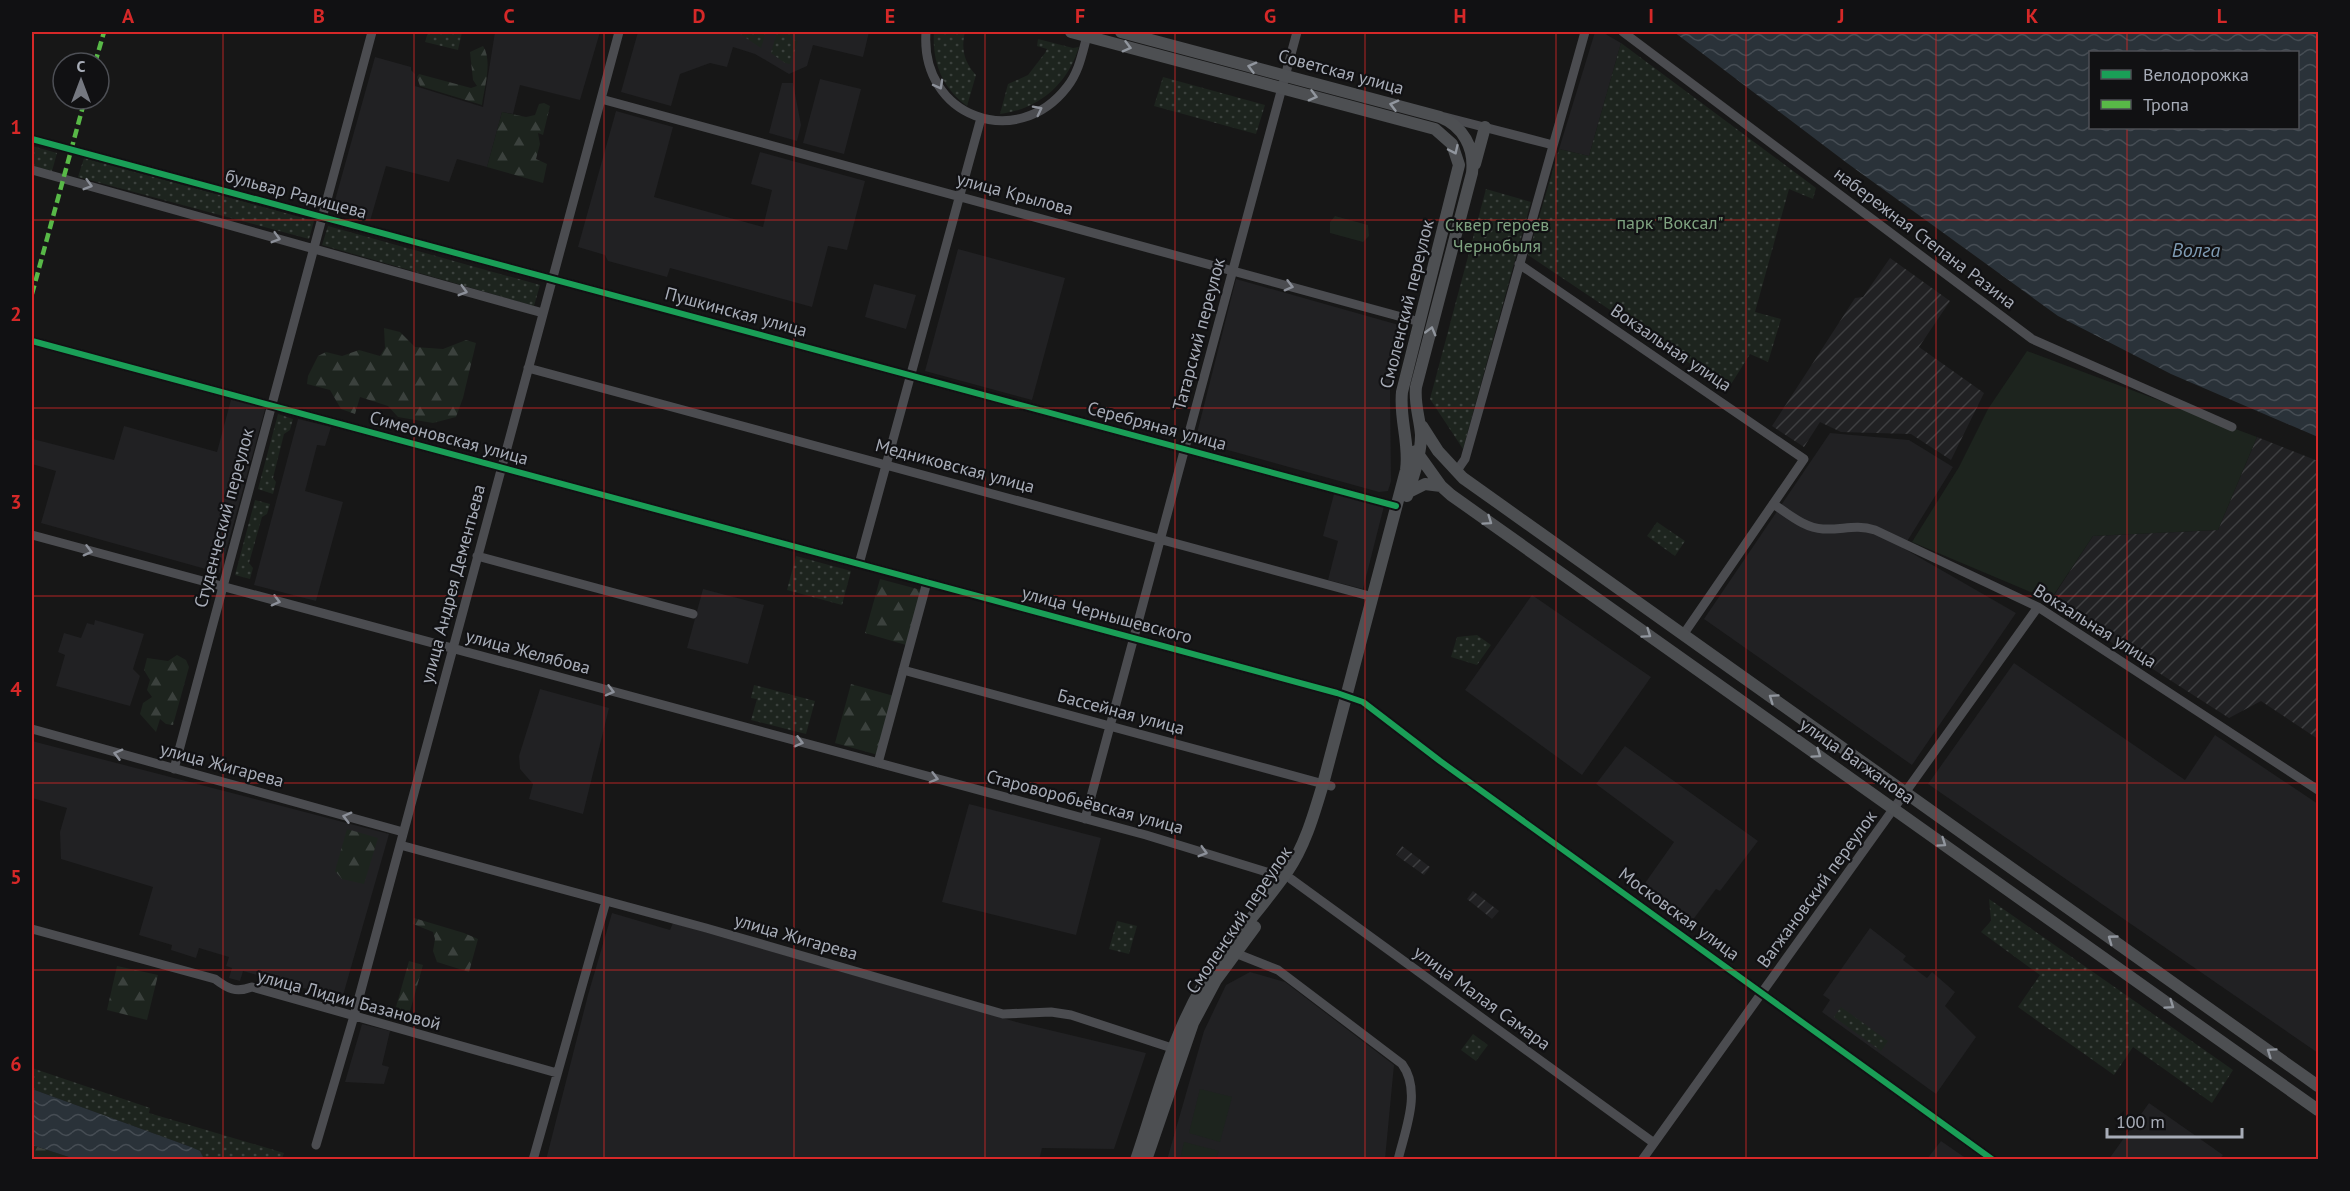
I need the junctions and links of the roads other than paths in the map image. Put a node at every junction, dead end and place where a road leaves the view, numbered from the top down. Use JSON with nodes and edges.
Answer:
{"nodes":[{"id":1,"x":372,"y":32,"type":"edge"},
{"id":2,"x":619,"y":32,"type":"edge"},
{"id":3,"x":926,"y":32,"type":"edge"},
{"id":4,"x":1071,"y":32,"type":"edge"},
{"id":5,"x":1120,"y":32,"type":"edge"},
{"id":6,"x":1298,"y":32,"type":"edge"},
{"id":7,"x":1585,"y":32,"type":"edge"},
{"id":8,"x":1623,"y":32,"type":"edge"},
{"id":9,"x":1087,"y":36,"type":"junction"},
{"id":10,"x":1284,"y":82,"type":"junction"},
{"id":11,"x":601,"y":99,"type":"junction"},
{"id":12,"x":1440,"y":117,"type":"junction"},
{"id":13,"x":981,"y":118,"type":"junction"},
{"id":14,"x":1485,"y":127,"type":"junction"},
{"id":15,"x":1435,"y":129,"type":"joint"},
{"id":16,"x":32,"y":139,"type":"edge"},
{"id":17,"x":1553,"y":145,"type":"junction"},
{"id":18,"x":32,"y":170,"type":"edge"},
{"id":19,"x":1472,"y":173,"type":"junction"},
{"id":20,"x":960,"y":196,"type":"junction"},
{"id":21,"x":322,"y":217,"type":"junction"},
{"id":22,"x":314,"y":249,"type":"junction"},
{"id":23,"x":1519,"y":264,"type":"junction"},
{"id":24,"x":1233,"y":271,"type":"junction"},
{"id":25,"x":552,"y":278,"type":"junction"},
{"id":26,"x":543,"y":313,"type":"junction"},
{"id":27,"x":1418,"y":321,"type":"junction"},
{"id":28,"x":32,"y":341,"type":"edge"},
{"id":29,"x":528,"y":368,"type":"junction"},
{"id":30,"x":911,"y":375,"type":"junction"},
{"id":31,"x":272,"y":405,"type":"junction"},
{"id":32,"x":1418,"y":416,"type":"junction"},
{"id":33,"x":1402,"y":417,"type":"junction"},
{"id":34,"x":2232,"y":427,"type":"dead end"},
{"id":35,"x":1185,"y":449,"type":"junction"},
{"id":36,"x":1419,"y":455,"type":"junction"},
{"id":37,"x":886,"y":465,"type":"junction"},
{"id":38,"x":501,"y":467,"type":"junction"},
{"id":39,"x":1428,"y":470,"type":"junction"},
{"id":40,"x":1414,"y":474,"type":"junction"},
{"id":41,"x":1459,"y":475,"type":"junction"},
{"id":42,"x":1441,"y":486,"type":"junction"},
{"id":43,"x":1404,"y":493,"type":"junction"},
{"id":44,"x":1773,"y":504,"type":"junction"},
{"id":45,"x":1396,"y":506,"type":"junction"},
{"id":46,"x":32,"y":536,"type":"edge"},
{"id":47,"x":1160,"y":538,"type":"junction"},
{"id":48,"x":477,"y":556,"type":"junction"},
{"id":49,"x":859,"y":564,"type":"junction"},
{"id":50,"x":927,"y":582,"type":"junction"},
{"id":51,"x":223,"y":587,"type":"junction"},
{"id":52,"x":1372,"y":597,"type":"junction"},
{"id":53,"x":2038,"y":607,"type":"junction"},
{"id":54,"x":693,"y":614,"type":"dead end"},
{"id":55,"x":1683,"y":634,"type":"junction"},
{"id":56,"x":1134,"y":638,"type":"junction"},
{"id":57,"x":453,"y":648,"type":"junction"},
{"id":58,"x":903,"y":670,"type":"junction"},
{"id":59,"x":1350,"y":697,"type":"junction"},
{"id":60,"x":1110,"y":726,"type":"junction"},
{"id":61,"x":32,"y":729,"type":"edge"},
{"id":62,"x":878,"y":763,"type":"junction"},
{"id":63,"x":174,"y":769,"type":"junction"},
{"id":64,"x":1327,"y":785,"type":"junction"},
{"id":65,"x":2319,"y":790,"type":"edge"},
{"id":66,"x":1907,"y":792,"type":"junction"},
{"id":67,"x":1894,"y":809,"type":"junction"},
{"id":68,"x":1085,"y":819,"type":"junction"},
{"id":69,"x":403,"y":832,"type":"junction"},
{"id":70,"x":400,"y":845,"type":"junction"},
{"id":71,"x":1287,"y":878,"type":"junction"},
{"id":72,"x":606,"y":901,"type":"junction"},
{"id":73,"x":32,"y":929,"type":"edge"},
{"id":74,"x":1231,"y":951,"type":"junction"},
{"id":75,"x":1762,"y":993,"type":"junction"},
{"id":76,"x":354,"y":1016,"type":"junction"},
{"id":77,"x":1178,"y":1050,"type":"junction"},
{"id":78,"x":557,"y":1073,"type":"junction"},
{"id":79,"x":2319,"y":1086,"type":"edge"},
{"id":80,"x":2319,"y":1110,"type":"edge"},
{"id":81,"x":1654,"y":1143,"type":"junction"},
{"id":82,"x":316,"y":1145,"type":"dead end"},
{"id":83,"x":533,"y":1160,"type":"edge"},
{"id":84,"x":1136,"y":1160,"type":"edge"},
{"id":85,"x":1146,"y":1160,"type":"edge"},
{"id":86,"x":1398,"y":1160,"type":"edge"},
{"id":87,"x":1642,"y":1160,"type":"edge"},
{"id":88,"x":1993,"y":1160,"type":"edge"}],
"edges":[{"from":1,"to":21,"type":"street","name":"Студенческий переулок"},
{"from":2,"to":11,"type":"street","name":"улица Андрея Дементьева"},
{"from":3,"to":13,"type":"street","one_way":true},
{"from":4,"to":9,"type":"main road","name":"Советская улица"},
{"from":10,"to":5,"type":"main road","name":"Советская улица","one_way":true},
{"from":6,"to":10,"type":"street","name":"Татарский переулок"},
{"from":7,"to":17,"type":"street"},
{"from":8,"to":34,"type":"street","name":"набережная Степана Разина"},
{"from":9,"to":10,"type":"main road","name":"Советская улица","one_way":true},
{"from":13,"to":9,"type":"street","one_way":true},
{"from":12,"to":10,"type":"main road","name":"Советская улица","one_way":true},
{"from":10,"to":15,"type":"main road","name":"Советская улица","one_way":true},
{"from":10,"to":24,"type":"street","name":"Татарский переулок"},
{"from":11,"to":20,"type":"street","name":"улица Крылова"},
{"from":11,"to":25,"type":"street","name":"улица Андрея Дементьева"},
{"from":12,"to":14,"type":"street","name":"Советская улица"},
{"from":12,"to":19,"type":"main road","name":"Смоленский переулок"},
{"from":13,"to":20,"type":"street"},
{"from":14,"to":17,"type":"street","name":"Советская улица"},
{"from":14,"to":19,"type":"main road"},
{"from":15,"to":27,"type":"main road","name":"Смоленский переулок","one_way":true},
{"from":16,"to":21,"type":"street","name":"бульвар Радищева"},
{"from":17,"to":23,"type":"street"},
{"from":18,"to":22,"type":"street","one_way":true},
{"from":32,"to":19,"type":"main road","name":"Смоленский переулок","one_way":true},
{"from":20,"to":24,"type":"street","name":"улица Крылова"},
{"from":20,"to":30,"type":"street"},
{"from":21,"to":22,"type":"street","name":"Студенческий переулок"},
{"from":21,"to":25,"type":"street","name":"бульвар Радищева"},
{"from":22,"to":26,"type":"street","one_way":true},
{"from":22,"to":31,"type":"street","name":"Студенческий переулок"},
{"from":23,"to":41,"type":"street"},
{"from":23,"to":44,"type":"street","name":"Вокзальная улица"},
{"from":24,"to":27,"type":"street","name":"улица Крылова","one_way":true},
{"from":24,"to":35,"type":"street","name":"Татарский переулок"},
{"from":25,"to":26,"type":"street","name":"улица Андрея Дементьева"},
{"from":25,"to":30,"type":"street","name":"Пушкинская улица"},
{"from":26,"to":29,"type":"street","name":"улица Андрея Дементьева"},
{"from":27,"to":33,"type":"main road","name":"Смоленский переулок"},
{"from":28,"to":31,"type":"street","name":"Симеоновская улица"},
{"from":29,"to":37,"type":"street","name":"Медниковская улица"},
{"from":29,"to":38,"type":"street","name":"улица Андрея Дементьева"},
{"from":30,"to":35,"type":"street","name":"Серебряная улица"},
{"from":30,"to":37,"type":"street"},
{"from":31,"to":38,"type":"street","name":"Симеоновская улица"},
{"from":31,"to":51,"type":"street","name":"Студенческий переулок"},
{"from":32,"to":36,"type":"main road","name":"Смоленский переулок"},
{"from":32,"to":41,"type":"main road","name":"улица Вагжанова"},
{"from":33,"to":36,"type":"main road","name":"улица Вагжанова"},
{"from":33,"to":43,"type":"main road","name":"Смоленский переулок"},
{"from":35,"to":45,"type":"street","name":"Серебряная улица"},
{"from":35,"to":47,"type":"street","name":"Татарский переулок"},
{"from":36,"to":39,"type":"main road","name":"улица Вагжанова"},
{"from":36,"to":40,"type":"main road","name":"Смоленский переулок"},
{"from":37,"to":47,"type":"street","name":"Медниковская улица"},
{"from":37,"to":49,"type":"street"},
{"from":38,"to":48,"type":"street","name":"улица Андрея Дементьева"},
{"from":38,"to":49,"type":"street","name":"Симеоновская улица"},
{"from":39,"to":40,"type":"main road"},
{"from":39,"to":41,"type":"main road"},
{"from":39,"to":42,"type":"main road","name":"улица Вагжанова"},
{"from":40,"to":43,"type":"main road","name":"Смоленский переулок"},
{"from":41,"to":55,"type":"main road","name":"улица Вагжанова"},
{"from":42,"to":43,"type":"main road"},
{"from":42,"to":67,"type":"main road","name":"улица Вагжанова","one_way":true},
{"from":43,"to":45,"type":"main road","name":"Смоленский переулок"},
{"from":43,"to":59,"type":"main road","name":"Смоленский переулок"},
{"from":44,"to":53,"type":"street","name":"Вокзальная улица"},
{"from":44,"to":55,"type":"street"},
{"from":45,"to":52,"type":"main road","name":"Смоленский переулок"},
{"from":46,"to":51,"type":"street","name":"улица Желябова","one_way":true},
{"from":47,"to":52,"type":"street","name":"Медниковская улица"},
{"from":47,"to":56,"type":"street","name":"Татарский переулок"},
{"from":48,"to":54,"type":"street"},
{"from":48,"to":57,"type":"street","name":"улица Андрея Дементьева"},
{"from":49,"to":50,"type":"street","name":"улица Чернышевского"},
{"from":50,"to":56,"type":"street","name":"улица Чернышевского"},
{"from":50,"to":58,"type":"street"},
{"from":51,"to":57,"type":"street","name":"улица Желябова","one_way":true},
{"from":51,"to":63,"type":"street","name":"Студенческий переулок"},
{"from":52,"to":59,"type":"main road","name":"Смоленский переулок"},
{"from":53,"to":65,"type":"street","name":"Вокзальная улица"},
{"from":53,"to":66,"type":"street","name":"Вагжановский переулок"},
{"from":66,"to":55,"type":"main road","name":"улица Вагжанова","one_way":true},
{"from":56,"to":59,"type":"street","name":"улица Чернышевского"},
{"from":56,"to":60,"type":"street","name":"Татарский переулок"},
{"from":57,"to":62,"type":"street","name":"улица Желябова","one_way":true},
{"from":57,"to":69,"type":"street","name":"улица Андрея Дементьева"},
{"from":58,"to":60,"type":"street","name":"Бассейная улица"},
{"from":58,"to":62,"type":"street"},
{"from":59,"to":64,"type":"main road","name":"Смоленский переулок"},
{"from":59,"to":75,"type":"street","name":"Московская улица"},
{"from":60,"to":64,"type":"street","name":"Бассейная улица"},
{"from":60,"to":68,"type":"street","name":"Татарский переулок"},
{"from":63,"to":61,"type":"street","name":"улица Жигарева","one_way":true},
{"from":62,"to":68,"type":"street","name":"Староворобьёвская улица","one_way":true},
{"from":69,"to":63,"type":"street","name":"улица Жигарева","one_way":true},
{"from":64,"to":71,"type":"main road","name":"Смоленский переулок"},
{"from":66,"to":67,"type":"street","name":"Вагжановский переулок"},
{"from":79,"to":66,"type":"main road","name":"улица Вагжанова","one_way":true},
{"from":67,"to":75,"type":"street","name":"Вагжановский переулок"},
{"from":67,"to":80,"type":"main road","name":"улица Вагжанова","one_way":true},
{"from":68,"to":71,"type":"street","name":"Староворобьёвская улица","one_way":true},
{"from":69,"to":70,"type":"street","name":"улица Андрея Дементьева"},
{"from":70,"to":72,"type":"street","name":"улица Жигарева"},
{"from":70,"to":76,"type":"street","name":"улица Андрея Дементьева"},
{"from":71,"to":74,"type":"main road","name":"Смоленский переулок"},
{"from":71,"to":81,"type":"street","name":"улица Малая Самара"},
{"from":72,"to":77,"type":"street","name":"улица Жигарева"},
{"from":72,"to":78,"type":"street"},
{"from":73,"to":76,"type":"street","name":"улица Лидии Базановой"},
{"from":74,"to":77,"type":"main road","name":"Смоленский переулок"},
{"from":74,"to":86,"type":"street"},
{"from":75,"to":81,"type":"street","name":"Вагжановский переулок"},
{"from":75,"to":88,"type":"street","name":"Московская улица"},
{"from":76,"to":78,"type":"street","name":"улица Лидии Базановой"},
{"from":76,"to":82,"type":"street","name":"улица Андрея Дементьева"},
{"from":77,"to":84,"type":"main road","name":"Смоленский переулок"},
{"from":77,"to":85,"type":"main road","name":"Смоленский переулок"},
{"from":78,"to":83,"type":"street"},
{"from":81,"to":87,"type":"street","name":"Вагжановский переулок"}]}
